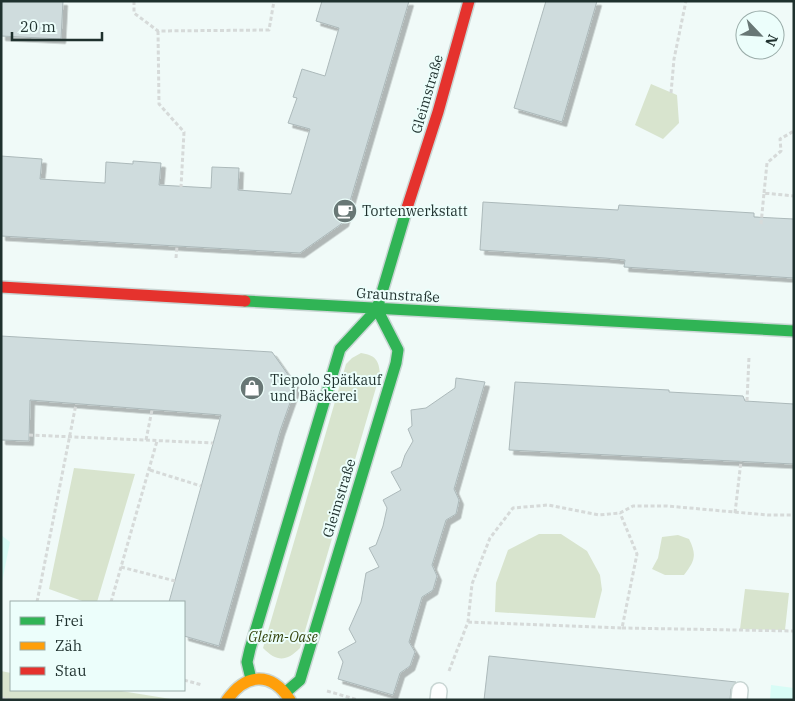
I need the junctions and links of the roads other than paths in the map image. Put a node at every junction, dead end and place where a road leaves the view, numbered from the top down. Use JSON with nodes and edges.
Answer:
{"nodes":[{"id":1,"x":469,"y":1,"type":"edge"},
{"id":2,"x":1,"y":287,"type":"edge"},
{"id":3,"x":377,"y":309,"type":"junction"},
{"id":4,"x":794,"y":331,"type":"edge"},
{"id":5,"x":251,"y":679,"type":"junction"},
{"id":6,"x":288,"y":696,"type":"edge"},
{"id":7,"x":228,"y":700,"type":"edge"}],
"edges":[{"from":1,"to":3,"type":"street","name":"Gleimstraße"},
{"from":2,"to":3,"type":"street","name":"Graunstraße"},
{"from":3,"to":4,"type":"street","name":"Graunstraße"},
{"from":3,"to":5,"type":"street","name":"Gleimstraße"},
{"from":3,"to":6,"type":"street","name":"Gleimstraße"},
{"from":5,"to":6,"type":"street","name":"Gleimstraße"},
{"from":5,"to":7,"type":"street"}]}
